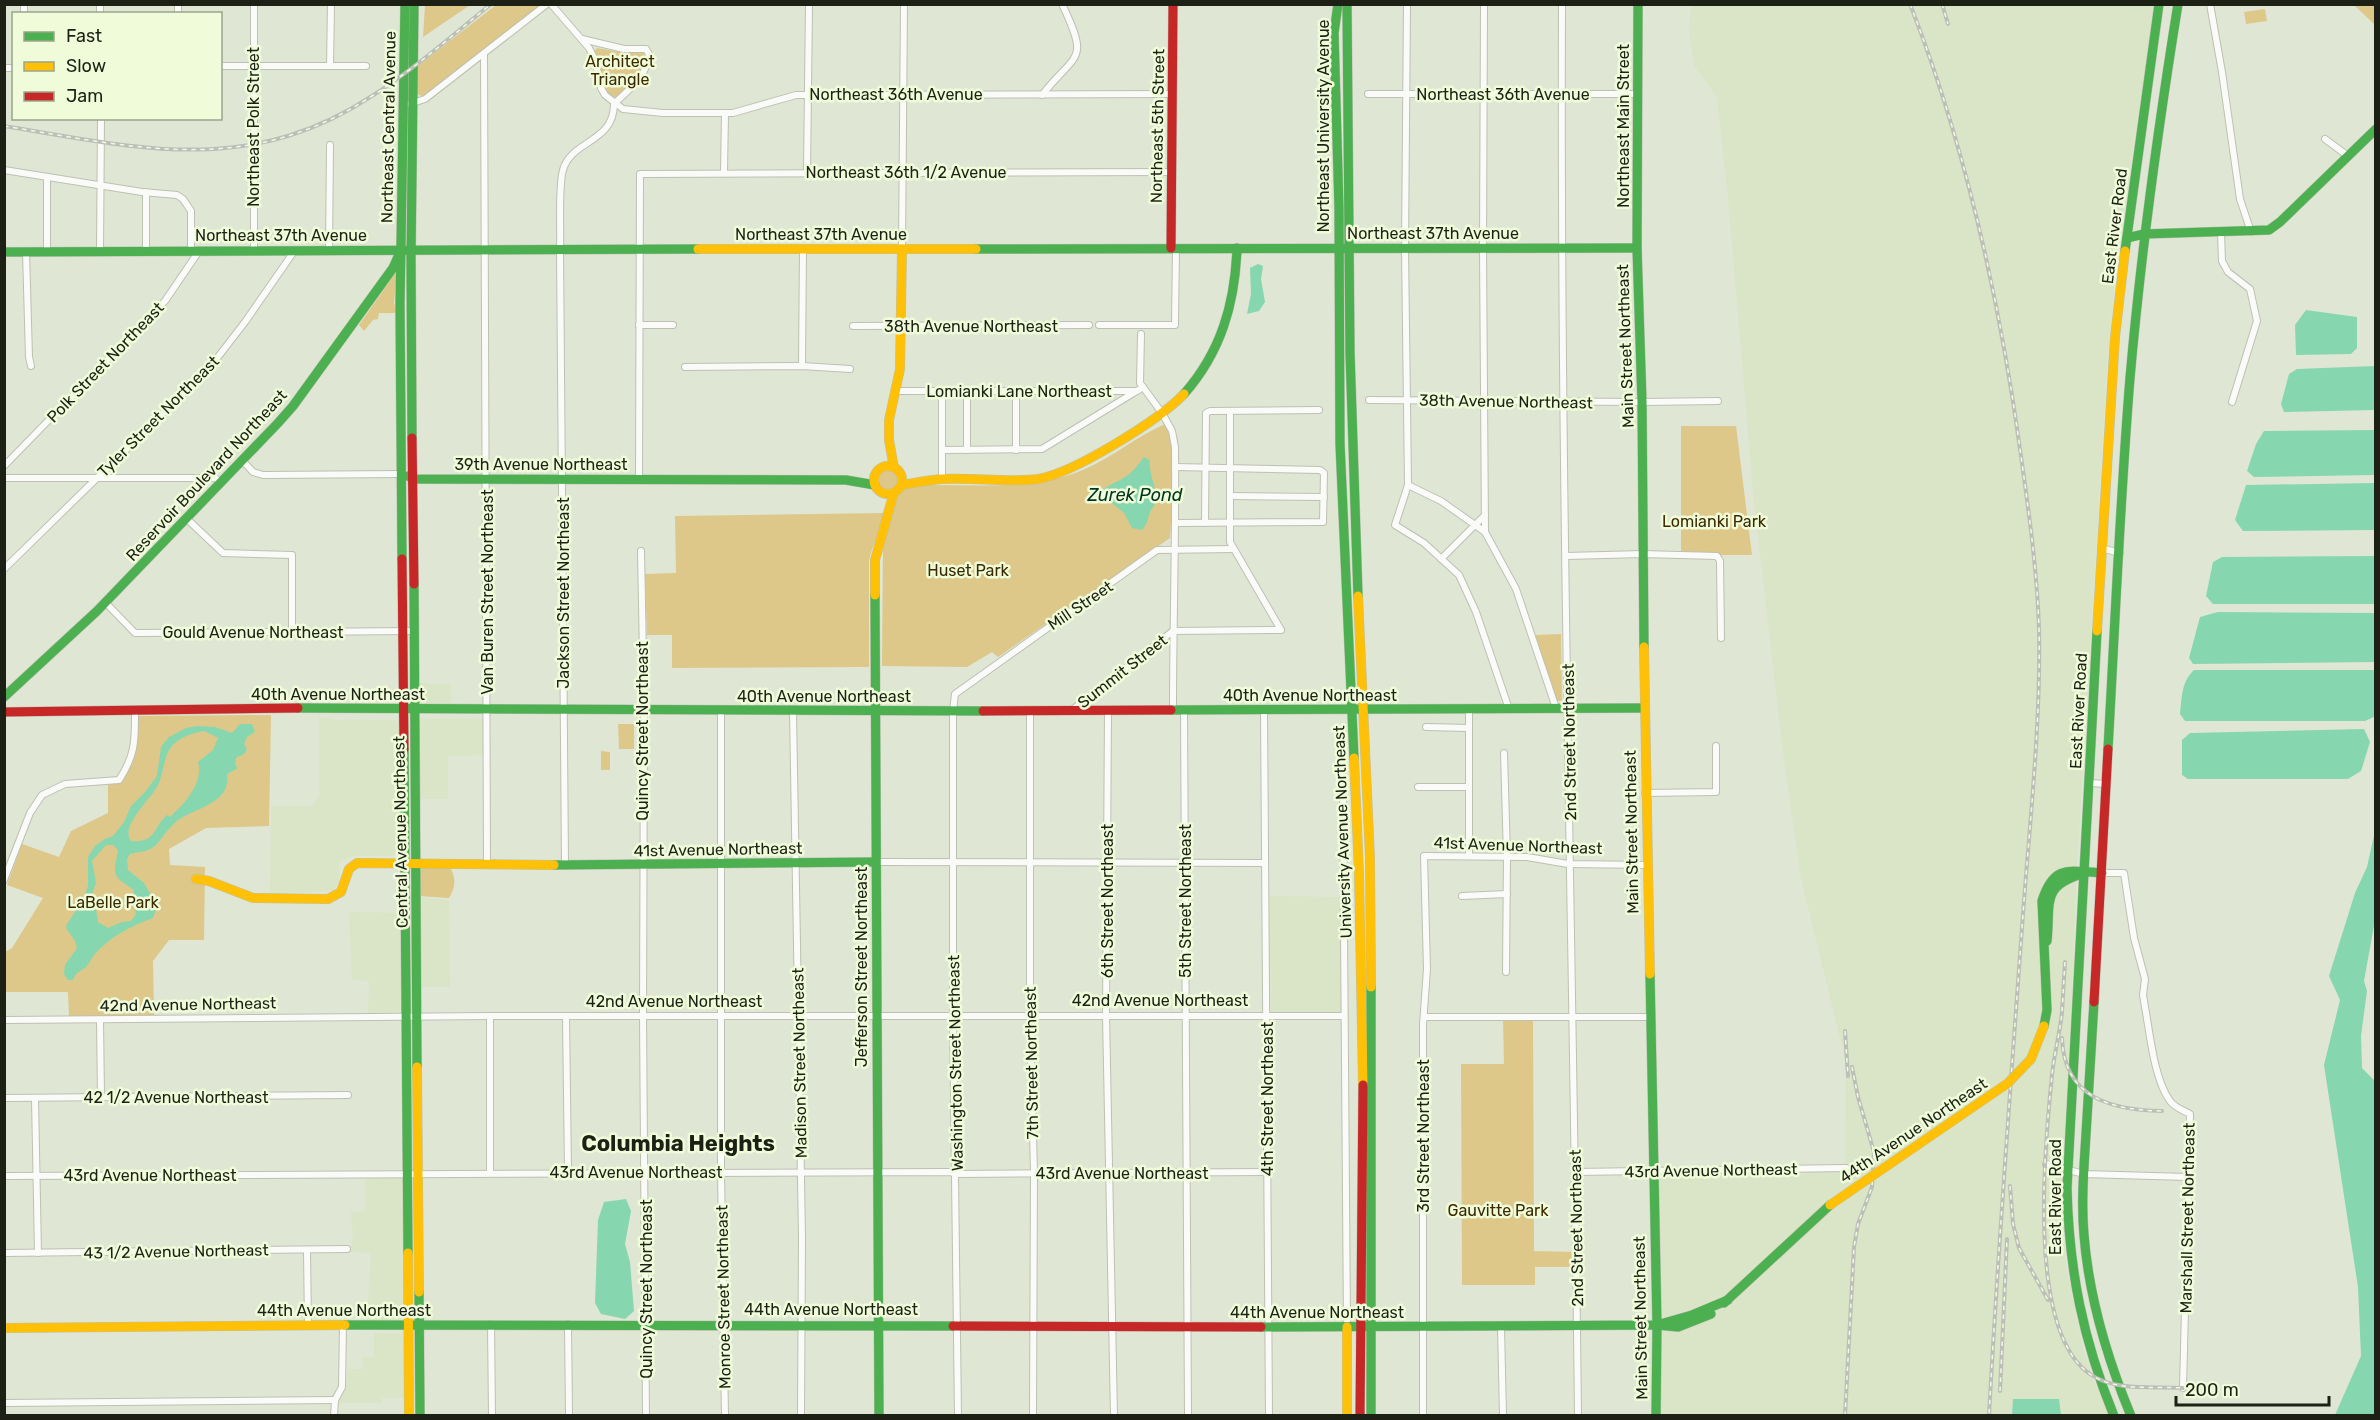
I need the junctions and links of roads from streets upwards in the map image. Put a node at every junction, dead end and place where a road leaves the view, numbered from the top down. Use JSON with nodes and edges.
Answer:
{"nodes":[{"id":1,"x":254,"y":4,"type":"edge"},
{"id":2,"x":331,"y":4,"type":"edge"},
{"id":3,"x":405,"y":4,"type":"edge"},
{"id":4,"x":414,"y":4,"type":"edge"},
{"id":5,"x":549,"y":4,"type":"edge"},
{"id":6,"x":809,"y":4,"type":"edge"},
{"id":7,"x":904,"y":4,"type":"edge"},
{"id":8,"x":1062,"y":4,"type":"edge"},
{"id":9,"x":1173,"y":4,"type":"edge"},
{"id":10,"x":1332,"y":4,"type":"edge"},
{"id":11,"x":1338,"y":4,"type":"edge"},
{"id":12,"x":1347,"y":4,"type":"edge"},
{"id":13,"x":1407,"y":4,"type":"edge"},
{"id":14,"x":1485,"y":4,"type":"edge"},
{"id":15,"x":1562,"y":4,"type":"edge"},
{"id":16,"x":1638,"y":4,"type":"edge"},
{"id":17,"x":2159,"y":4,"type":"edge"},
{"id":18,"x":2178,"y":4,"type":"edge"},
{"id":19,"x":2210,"y":4,"type":"edge"},
{"id":20,"x":1334,"y":33,"type":"junction"},
{"id":21,"x":582,"y":39,"type":"junction"},
{"id":22,"x":484,"y":55,"type":"junction"},
{"id":23,"x":222,"y":66,"type":"edge"},
{"id":24,"x":253,"y":66,"type":"junction"},
{"id":25,"x":330,"y":66,"type":"junction"},
{"id":26,"x":366,"y":66,"type":"dead end"},
{"id":27,"x":904,"y":94,"type":"junction"},
{"id":28,"x":1172,"y":94,"type":"junction"},
{"id":29,"x":1368,"y":94,"type":"dead end"},
{"id":30,"x":1406,"y":94,"type":"junction"},
{"id":31,"x":1484,"y":94,"type":"junction"},
{"id":32,"x":1562,"y":94,"type":"junction"},
{"id":33,"x":1638,"y":94,"type":"junction"},
{"id":34,"x":808,"y":95,"type":"junction"},
{"id":35,"x":1042,"y":95,"type":"junction"},
{"id":36,"x":409,"y":104,"type":"junction"},
{"id":37,"x":614,"y":104,"type":"junction"},
{"id":38,"x":725,"y":113,"type":"junction"},
{"id":39,"x":100,"y":120,"type":"edge"},
{"id":40,"x":2376,"y":129,"type":"edge"},
{"id":41,"x":2325,"y":139,"type":"dead end"},
{"id":42,"x":330,"y":145,"type":"dead end"},
{"id":43,"x":2348,"y":156,"type":"junction"},
{"id":44,"x":4,"y":170,"type":"edge"},
{"id":45,"x":724,"y":172,"type":"junction"},
{"id":46,"x":807,"y":172,"type":"junction"},
{"id":47,"x":903,"y":172,"type":"junction"},
{"id":48,"x":1172,"y":172,"type":"junction"},
{"id":49,"x":47,"y":177,"type":"junction"},
{"id":50,"x":99,"y":185,"type":"junction"},
{"id":51,"x":146,"y":192,"type":"junction"},
{"id":52,"x":2222,"y":232,"type":"junction"},
{"id":53,"x":2251,"y":232,"type":"junction"},
{"id":54,"x":2144,"y":234,"type":"junction"},
{"id":55,"x":2126,"y":242,"type":"junction"},
{"id":56,"x":1173,"y":248,"type":"junction"},
{"id":57,"x":1237,"y":248,"type":"junction"},
{"id":58,"x":1338,"y":248,"type":"junction"},
{"id":59,"x":1350,"y":248,"type":"junction"},
{"id":60,"x":1405,"y":248,"type":"junction"},
{"id":61,"x":1483,"y":248,"type":"junction"},
{"id":62,"x":1561,"y":248,"type":"junction"},
{"id":63,"x":1637,"y":248,"type":"junction"},
{"id":64,"x":406,"y":249,"type":"junction"},
{"id":65,"x":484,"y":249,"type":"junction"},
{"id":66,"x":561,"y":249,"type":"junction"},
{"id":67,"x":640,"y":249,"type":"junction"},
{"id":68,"x":803,"y":249,"type":"junction"},
{"id":69,"x":902,"y":249,"type":"junction"},
{"id":70,"x":254,"y":250,"type":"junction"},
{"id":71,"x":295,"y":250,"type":"junction"},
{"id":72,"x":329,"y":250,"type":"junction"},
{"id":73,"x":100,"y":251,"type":"junction"},
{"id":74,"x":146,"y":251,"type":"junction"},
{"id":75,"x":195,"y":251,"type":"junction"},
{"id":76,"x":4,"y":252,"type":"edge"},
{"id":77,"x":26,"y":252,"type":"junction"},
{"id":78,"x":47,"y":252,"type":"junction"},
{"id":79,"x":400,"y":304,"type":"junction"},
{"id":80,"x":639,"y":325,"type":"junction"},
{"id":81,"x":673,"y":325,"type":"dead end"},
{"id":82,"x":1089,"y":325,"type":"dead end"},
{"id":83,"x":1099,"y":325,"type":"dead end"},
{"id":84,"x":853,"y":326,"type":"dead end"},
{"id":85,"x":902,"y":326,"type":"junction"},
{"id":86,"x":1141,"y":334,"type":"dead end"},
{"id":87,"x":401,"y":339,"type":"junction"},
{"id":88,"x":411,"y":342,"type":"junction"},
{"id":89,"x":31,"y":366,"type":"dead end"},
{"id":90,"x":802,"y":366,"type":"junction"},
{"id":91,"x":685,"y":367,"type":"dead end"},
{"id":92,"x":850,"y":369,"type":"dead end"},
{"id":93,"x":412,"y":372,"type":"junction"},
{"id":94,"x":1143,"y":387,"type":"junction"},
{"id":95,"x":895,"y":391,"type":"junction"},
{"id":96,"x":942,"y":391,"type":"junction"},
{"id":97,"x":967,"y":391,"type":"junction"},
{"id":98,"x":1016,"y":391,"type":"junction"},
{"id":99,"x":1137,"y":391,"type":"junction"},
{"id":100,"x":1369,"y":400,"type":"dead end"},
{"id":101,"x":1407,"y":400,"type":"junction"},
{"id":102,"x":1485,"y":401,"type":"junction"},
{"id":103,"x":1718,"y":401,"type":"dead end"},
{"id":104,"x":1565,"y":402,"type":"junction"},
{"id":105,"x":1642,"y":402,"type":"junction"},
{"id":106,"x":2232,"y":402,"type":"dead end"},
{"id":107,"x":1319,"y":410,"type":"dead end"},
{"id":108,"x":1230,"y":412,"type":"junction"},
{"id":109,"x":1162,"y":413,"type":"junction"},
{"id":110,"x":889,"y":440,"type":"junction"},
{"id":111,"x":942,"y":450,"type":"junction"},
{"id":112,"x":967,"y":450,"type":"junction"},
{"id":113,"x":1016,"y":450,"type":"junction"},
{"id":114,"x":242,"y":460,"type":"junction"},
{"id":115,"x":4,"y":466,"type":"edge"},
{"id":116,"x":1175,"y":467,"type":"junction"},
{"id":117,"x":1204,"y":467,"type":"junction"},
{"id":118,"x":1230,"y":467,"type":"junction"},
{"id":119,"x":879,"y":471,"type":"junction"},
{"id":120,"x":897,"y":471,"type":"junction"},
{"id":121,"x":403,"y":474,"type":"junction"},
{"id":122,"x":98,"y":476,"type":"junction"},
{"id":123,"x":4,"y":478,"type":"edge"},
{"id":124,"x":413,"y":478,"type":"junction"},
{"id":125,"x":563,"y":478,"type":"junction"},
{"id":126,"x":639,"y":478,"type":"junction"},
{"id":127,"x":487,"y":479,"type":"junction"},
{"id":128,"x":939,"y":479,"type":"junction"},
{"id":129,"x":846,"y":480,"type":"junction"},
{"id":130,"x":221,"y":482,"type":"junction"},
{"id":131,"x":1408,"y":485,"type":"junction"},
{"id":132,"x":878,"y":488,"type":"junction"},
{"id":133,"x":897,"y":489,"type":"junction"},
{"id":134,"x":1230,"y":496,"type":"junction"},
{"id":135,"x":1324,"y":496,"type":"junction"},
{"id":136,"x":1485,"y":515,"type":"junction"},
{"id":137,"x":186,"y":518,"type":"junction"},
{"id":138,"x":887,"y":520,"type":"junction"},
{"id":139,"x":1176,"y":523,"type":"junction"},
{"id":140,"x":1205,"y":523,"type":"junction"},
{"id":141,"x":1229,"y":523,"type":"junction"},
{"id":142,"x":1475,"y":525,"type":"junction"},
{"id":143,"x":1485,"y":532,"type":"junction"},
{"id":144,"x":2102,"y":548,"type":"junction"},
{"id":145,"x":1176,"y":549,"type":"junction"},
{"id":146,"x":1233,"y":549,"type":"junction"},
{"id":147,"x":641,"y":551,"type":"dead end"},
{"id":148,"x":2120,"y":553,"type":"junction"},
{"id":149,"x":1643,"y":554,"type":"junction"},
{"id":150,"x":1566,"y":556,"type":"junction"},
{"id":151,"x":1441,"y":559,"type":"junction"},
{"id":152,"x":4,"y":569,"type":"edge"},
{"id":153,"x":105,"y":602,"type":"junction"},
{"id":154,"x":292,"y":630,"type":"junction"},
{"id":155,"x":409,"y":631,"type":"junction"},
{"id":156,"x":1173,"y":631,"type":"junction"},
{"id":157,"x":1720,"y":638,"type":"dead end"},
{"id":158,"x":4,"y":698,"type":"edge"},
{"id":159,"x":1556,"y":708,"type":"junction"},
{"id":160,"x":1644,"y":708,"type":"junction"},
{"id":161,"x":409,"y":709,"type":"junction"},
{"id":162,"x":487,"y":709,"type":"junction"},
{"id":163,"x":1470,"y":709,"type":"junction"},
{"id":164,"x":1509,"y":709,"type":"junction"},
{"id":165,"x":1569,"y":709,"type":"junction"},
{"id":166,"x":135,"y":710,"type":"junction"},
{"id":167,"x":563,"y":710,"type":"junction"},
{"id":168,"x":644,"y":710,"type":"junction"},
{"id":169,"x":875,"y":710,"type":"junction"},
{"id":170,"x":1108,"y":710,"type":"junction"},
{"id":171,"x":1173,"y":710,"type":"junction"},
{"id":172,"x":1184,"y":710,"type":"junction"},
{"id":173,"x":1264,"y":710,"type":"junction"},
{"id":174,"x":1357,"y":710,"type":"junction"},
{"id":175,"x":721,"y":711,"type":"junction"},
{"id":176,"x":793,"y":711,"type":"junction"},
{"id":177,"x":953,"y":711,"type":"junction"},
{"id":178,"x":1030,"y":711,"type":"junction"},
{"id":179,"x":1071,"y":711,"type":"junction"},
{"id":180,"x":4,"y":712,"type":"edge"},
{"id":181,"x":1426,"y":727,"type":"dead end"},
{"id":182,"x":1469,"y":728,"type":"junction"},
{"id":183,"x":1340,"y":735,"type":"dead end"},
{"id":184,"x":1716,"y":746,"type":"dead end"},
{"id":185,"x":1504,"y":753,"type":"dead end"},
{"id":186,"x":2090,"y":783,"type":"junction"},
{"id":187,"x":2107,"y":784,"type":"junction"},
{"id":188,"x":1418,"y":787,"type":"dead end"},
{"id":189,"x":1469,"y":787,"type":"junction"},
{"id":190,"x":1645,"y":793,"type":"junction"},
{"id":191,"x":1424,"y":856,"type":"joint"},
{"id":192,"x":1468,"y":856,"type":"junction"},
{"id":193,"x":1507,"y":857,"type":"junction"},
{"id":194,"x":875,"y":862,"type":"junction"},
{"id":195,"x":953,"y":862,"type":"junction"},
{"id":196,"x":1029,"y":862,"type":"junction"},
{"id":197,"x":1107,"y":862,"type":"junction"},
{"id":198,"x":1184,"y":862,"type":"junction"},
{"id":199,"x":410,"y":863,"type":"junction"},
{"id":200,"x":487,"y":863,"type":"junction"},
{"id":201,"x":797,"y":863,"type":"junction"},
{"id":202,"x":1265,"y":863,"type":"junction"},
{"id":203,"x":721,"y":864,"type":"junction"},
{"id":204,"x":1571,"y":864,"type":"junction"},
{"id":205,"x":565,"y":865,"type":"junction"},
{"id":206,"x":642,"y":865,"type":"junction"},
{"id":207,"x":1647,"y":865,"type":"junction"},
{"id":208,"x":2085,"y":873,"type":"junction"},
{"id":209,"x":2102,"y":873,"type":"junction"},
{"id":210,"x":196,"y":879,"type":"dead end"},
{"id":211,"x":4,"y":880,"type":"edge"},
{"id":212,"x":1506,"y":894,"type":"junction"},
{"id":213,"x":1462,"y":896,"type":"dead end"},
{"id":214,"x":406,"y":939,"type":"junction"},
{"id":215,"x":416,"y":939,"type":"junction"},
{"id":216,"x":1506,"y":972,"type":"dead end"},
{"id":217,"x":721,"y":1015,"type":"junction"},
{"id":218,"x":798,"y":1015,"type":"junction"},
{"id":219,"x":876,"y":1015,"type":"junction"},
{"id":220,"x":953,"y":1015,"type":"junction"},
{"id":221,"x":1030,"y":1015,"type":"junction"},
{"id":222,"x":1106,"y":1015,"type":"junction"},
{"id":223,"x":406,"y":1016,"type":"junction"},
{"id":224,"x":417,"y":1016,"type":"junction"},
{"id":225,"x":490,"y":1016,"type":"junction"},
{"id":226,"x":566,"y":1016,"type":"junction"},
{"id":227,"x":643,"y":1016,"type":"junction"},
{"id":228,"x":1186,"y":1016,"type":"junction"},
{"id":229,"x":1266,"y":1016,"type":"junction"},
{"id":230,"x":1344,"y":1016,"type":"junction"},
{"id":231,"x":1424,"y":1017,"type":"junction"},
{"id":232,"x":1574,"y":1017,"type":"junction"},
{"id":233,"x":1650,"y":1017,"type":"junction"},
{"id":234,"x":4,"y":1020,"type":"edge"},
{"id":235,"x":100,"y":1020,"type":"junction"},
{"id":236,"x":348,"y":1095,"type":"dead end"},
{"id":237,"x":101,"y":1097,"type":"junction"},
{"id":238,"x":4,"y":1098,"type":"edge"},
{"id":239,"x":36,"y":1098,"type":"junction"},
{"id":240,"x":2046,"y":1164,"type":"dead end"},
{"id":241,"x":1846,"y":1168,"type":"dead end"},
{"id":242,"x":2067,"y":1169,"type":"junction"},
{"id":243,"x":1653,"y":1171,"type":"junction"},
{"id":244,"x":490,"y":1172,"type":"junction"},
{"id":245,"x":568,"y":1172,"type":"junction"},
{"id":246,"x":646,"y":1172,"type":"junction"},
{"id":247,"x":721,"y":1172,"type":"junction"},
{"id":248,"x":800,"y":1172,"type":"junction"},
{"id":249,"x":878,"y":1172,"type":"junction"},
{"id":250,"x":1109,"y":1172,"type":"junction"},
{"id":251,"x":1187,"y":1172,"type":"junction"},
{"id":252,"x":1268,"y":1172,"type":"junction"},
{"id":253,"x":1575,"y":1172,"type":"junction"},
{"id":254,"x":412,"y":1173,"type":"junction"},
{"id":255,"x":1034,"y":1173,"type":"junction"},
{"id":256,"x":957,"y":1174,"type":"junction"},
{"id":257,"x":2084,"y":1174,"type":"junction"},
{"id":258,"x":38,"y":1175,"type":"junction"},
{"id":259,"x":4,"y":1176,"type":"edge"},
{"id":260,"x":2187,"y":1177,"type":"junction"},
{"id":261,"x":346,"y":1249,"type":"dead end"},
{"id":262,"x":307,"y":1251,"type":"junction"},
{"id":263,"x":4,"y":1253,"type":"edge"},
{"id":264,"x":38,"y":1253,"type":"junction"},
{"id":265,"x":408,"y":1324,"type":"junction"},
{"id":266,"x":491,"y":1324,"type":"junction"},
{"id":267,"x":568,"y":1324,"type":"junction"},
{"id":268,"x":645,"y":1324,"type":"junction"},
{"id":269,"x":723,"y":1324,"type":"junction"},
{"id":270,"x":801,"y":1324,"type":"junction"},
{"id":271,"x":879,"y":1324,"type":"junction"},
{"id":272,"x":308,"y":1325,"type":"junction"},
{"id":273,"x":343,"y":1325,"type":"junction"},
{"id":274,"x":419,"y":1325,"type":"junction"},
{"id":275,"x":956,"y":1325,"type":"junction"},
{"id":276,"x":1032,"y":1325,"type":"junction"},
{"id":277,"x":1657,"y":1325,"type":"junction"},
{"id":278,"x":1112,"y":1326,"type":"junction"},
{"id":279,"x":1188,"y":1326,"type":"junction"},
{"id":280,"x":1501,"y":1326,"type":"junction"},
{"id":281,"x":1577,"y":1326,"type":"junction"},
{"id":282,"x":1269,"y":1327,"type":"junction"},
{"id":283,"x":1347,"y":1327,"type":"junction"},
{"id":284,"x":1366,"y":1327,"type":"junction"},
{"id":285,"x":1422,"y":1327,"type":"junction"},
{"id":286,"x":4,"y":1328,"type":"edge"},
{"id":287,"x":2183,"y":1388,"type":"dead end"},
{"id":288,"x":335,"y":1400,"type":"junction"},
{"id":289,"x":4,"y":1403,"type":"edge"},
{"id":290,"x":334,"y":1416,"type":"edge"},
{"id":291,"x":409,"y":1416,"type":"edge"},
{"id":292,"x":420,"y":1416,"type":"edge"},
{"id":293,"x":492,"y":1416,"type":"edge"},
{"id":294,"x":569,"y":1416,"type":"edge"},
{"id":295,"x":646,"y":1416,"type":"edge"},
{"id":296,"x":725,"y":1416,"type":"edge"},
{"id":297,"x":801,"y":1416,"type":"edge"},
{"id":298,"x":879,"y":1416,"type":"edge"},
{"id":299,"x":958,"y":1416,"type":"edge"},
{"id":300,"x":1033,"y":1416,"type":"edge"},
{"id":301,"x":1114,"y":1416,"type":"edge"},
{"id":302,"x":1188,"y":1416,"type":"edge"},
{"id":303,"x":1269,"y":1416,"type":"edge"},
{"id":304,"x":1347,"y":1416,"type":"edge"},
{"id":305,"x":1360,"y":1416,"type":"edge"},
{"id":306,"x":1371,"y":1416,"type":"edge"},
{"id":307,"x":1424,"y":1416,"type":"edge"},
{"id":308,"x":1503,"y":1416,"type":"edge"},
{"id":309,"x":1578,"y":1416,"type":"edge"},
{"id":310,"x":1656,"y":1416,"type":"edge"},
{"id":311,"x":2114,"y":1416,"type":"edge"},
{"id":312,"x":2131,"y":1416,"type":"edge"}],
"edges":[{"from":1,"to":24,"type":"street","name":"Northeast Polk Street"},
{"from":2,"to":25,"type":"street"},
{"from":3,"to":36,"type":"street","name":"Northeast Central Avenue"},
{"from":4,"to":36,"type":"street","name":"Northeast Central Avenue"},
{"from":5,"to":21,"type":"street"},
{"from":5,"to":22,"type":"street"},
{"from":6,"to":34,"type":"street"},
{"from":7,"to":27,"type":"street"},
{"from":8,"to":35,"type":"street"},
{"from":9,"to":28,"type":"street","name":"Northeast 5th Street"},
{"from":10,"to":20,"type":"street"},
{"from":11,"to":20,"type":"street","name":"Northeast University Avenue"},
{"from":12,"to":59,"type":"street","name":"Northeast University Avenue"},
{"from":13,"to":30,"type":"street"},
{"from":14,"to":31,"type":"street"},
{"from":15,"to":32,"type":"street","name":"2nd Street Northeast"},
{"from":16,"to":33,"type":"street","name":"Northeast Main Street"},
{"from":17,"to":55,"type":"street","name":"East River Road"},
{"from":18,"to":54,"type":"street","name":"East River Road"},
{"from":19,"to":53,"type":"street"},
{"from":20,"to":58,"type":"street","name":"Northeast University Avenue"},
{"from":21,"to":37,"type":"street"},
{"from":21,"to":37,"type":"street"},
{"from":22,"to":36,"type":"street"},
{"from":22,"to":65,"type":"street","name":"Van Buren Street Northeast"},
{"from":23,"to":24,"type":"street"},
{"from":24,"to":25,"type":"street"},
{"from":24,"to":70,"type":"street","name":"Northeast Polk Street"},
{"from":25,"to":26,"type":"street"},
{"from":27,"to":34,"type":"street","name":"Northeast 36th Avenue"},
{"from":27,"to":35,"type":"street","name":"Northeast 36th Avenue"},
{"from":27,"to":47,"type":"street"},
{"from":28,"to":35,"type":"street","name":"Northeast 36th Avenue"},
{"from":28,"to":48,"type":"street","name":"Northeast 5th Street"},
{"from":29,"to":30,"type":"street","name":"Northeast 36th Avenue"},
{"from":30,"to":31,"type":"street","name":"Northeast 36th Avenue"},
{"from":30,"to":60,"type":"street"},
{"from":31,"to":32,"type":"street","name":"Northeast 36th Avenue"},
{"from":31,"to":61,"type":"street"},
{"from":32,"to":33,"type":"street","name":"Northeast 36th Avenue"},
{"from":32,"to":62,"type":"street","name":"2nd Street Northeast"},
{"from":33,"to":63,"type":"street","name":"Northeast Main Street"},
{"from":34,"to":38,"type":"street","name":"Northeast 36th Avenue"},
{"from":34,"to":46,"type":"street"},
{"from":36,"to":64,"type":"street","name":"Northeast Central Avenue"},
{"from":37,"to":38,"type":"street","name":"Northeast 36th Avenue"},
{"from":37,"to":66,"type":"street","name":"Jackson Street Northeast"},
{"from":38,"to":45,"type":"street"},
{"from":39,"to":50,"type":"street"},
{"from":40,"to":43,"type":"street"},
{"from":41,"to":43,"type":"street"},
{"from":42,"to":72,"type":"street"},
{"from":43,"to":53,"type":"street"},
{"from":44,"to":49,"type":"street"},
{"from":45,"to":46,"type":"street","name":"Northeast 36th 1/2 Avenue"},
{"from":45,"to":67,"type":"street","name":"Northeast 36th 1/2 Avenue"},
{"from":46,"to":47,"type":"street","name":"Northeast 36th 1/2 Avenue"},
{"from":47,"to":48,"type":"street","name":"Northeast 36th 1/2 Avenue"},
{"from":47,"to":69,"type":"street"},
{"from":48,"to":56,"type":"street","name":"Northeast 5th Street"},
{"from":49,"to":50,"type":"street"},
{"from":49,"to":78,"type":"street"},
{"from":50,"to":51,"type":"street"},
{"from":50,"to":73,"type":"street"},
{"from":51,"to":74,"type":"street"},
{"from":51,"to":75,"type":"street"},
{"from":52,"to":53,"type":"street"},
{"from":52,"to":54,"type":"street"},
{"from":52,"to":106,"type":"street"},
{"from":54,"to":55,"type":"street"},
{"from":54,"to":148,"type":"street","name":"East River Road"},
{"from":55,"to":144,"type":"street","name":"East River Road"},
{"from":56,"to":57,"type":"street","name":"Northeast 37th Avenue"},
{"from":56,"to":69,"type":"street","name":"Northeast 37th Avenue"},
{"from":56,"to":83,"type":"street"},
{"from":57,"to":58,"type":"street","name":"Northeast 37th Avenue"},
{"from":57,"to":109,"type":"street"},
{"from":58,"to":59,"type":"street","name":"Northeast 37th Avenue"},
{"from":58,"to":174,"type":"street","name":"University Avenue Northeast"},
{"from":59,"to":60,"type":"street","name":"Northeast 37th Avenue"},
{"from":59,"to":174,"type":"street","name":"University Avenue Northeast"},
{"from":60,"to":61,"type":"street","name":"Northeast 37th Avenue"},
{"from":60,"to":101,"type":"street"},
{"from":61,"to":62,"type":"street","name":"Northeast 37th Avenue"},
{"from":61,"to":102,"type":"street"},
{"from":62,"to":63,"type":"street","name":"Northeast 37th Avenue"},
{"from":62,"to":104,"type":"street","name":"2nd Street Northeast"},
{"from":63,"to":105,"type":"street","name":"Main Street Northeast"},
{"from":64,"to":65,"type":"street","name":"Northeast 37th Avenue"},
{"from":64,"to":72,"type":"street","name":"Northeast 37th Avenue"},
{"from":64,"to":79,"type":"street","name":"Central Avenue Northeast"},
{"from":64,"to":88,"type":"street","name":"Central Avenue Northeast"},
{"from":64,"to":114,"type":"street","name":"Reservoir Boulevard Northeast"},
{"from":65,"to":66,"type":"street","name":"Northeast 37th Avenue"},
{"from":65,"to":127,"type":"street","name":"Van Buren Street Northeast"},
{"from":66,"to":67,"type":"street","name":"Northeast 37th Avenue"},
{"from":66,"to":125,"type":"street","name":"Jackson Street Northeast"},
{"from":67,"to":68,"type":"street","name":"Northeast 37th Avenue"},
{"from":67,"to":80,"type":"street"},
{"from":68,"to":69,"type":"street","name":"Northeast 37th Avenue"},
{"from":68,"to":90,"type":"street"},
{"from":69,"to":85,"type":"street"},
{"from":70,"to":71,"type":"street","name":"Northeast 37th Avenue"},
{"from":70,"to":75,"type":"street","name":"Northeast 37th Avenue"},
{"from":71,"to":72,"type":"street","name":"Northeast 37th Avenue"},
{"from":71,"to":122,"type":"street","name":"Tyler Street Northeast"},
{"from":73,"to":74,"type":"street","name":"Northeast 37th Avenue"},
{"from":73,"to":78,"type":"street","name":"Northeast 37th Avenue"},
{"from":74,"to":75,"type":"street","name":"Northeast 37th Avenue"},
{"from":75,"to":115,"type":"street","name":"Polk Street Northeast"},
{"from":76,"to":77,"type":"street","name":"Northeast 37th Avenue"},
{"from":77,"to":78,"type":"street","name":"Northeast 37th Avenue"},
{"from":77,"to":89,"type":"street"},
{"from":79,"to":87,"type":"street","name":"Central Avenue Northeast"},
{"from":79,"to":88,"type":"street"},
{"from":80,"to":81,"type":"street"},
{"from":80,"to":126,"type":"street"},
{"from":82,"to":85,"type":"street","name":"38th Avenue Northeast"},
{"from":84,"to":85,"type":"street","name":"38th Avenue Northeast"},
{"from":85,"to":95,"type":"street"},
{"from":86,"to":94,"type":"street"},
{"from":87,"to":93,"type":"street"},
{"from":87,"to":121,"type":"street","name":"Central Avenue Northeast"},
{"from":88,"to":93,"type":"street","name":"Central Avenue Northeast"},
{"from":90,"to":91,"type":"street"},
{"from":90,"to":92,"type":"street"},
{"from":93,"to":124,"type":"street","name":"Central Avenue Northeast"},
{"from":94,"to":99,"type":"street","name":"Lomianki Lane Northeast"},
{"from":94,"to":109,"type":"street"},
{"from":95,"to":96,"type":"street","name":"Lomianki Lane Northeast"},
{"from":95,"to":110,"type":"street"},
{"from":96,"to":97,"type":"street","name":"Lomianki Lane Northeast"},
{"from":96,"to":111,"type":"street"},
{"from":97,"to":98,"type":"street","name":"Lomianki Lane Northeast"},
{"from":97,"to":112,"type":"street"},
{"from":98,"to":99,"type":"street","name":"Lomianki Lane Northeast"},
{"from":98,"to":113,"type":"street"},
{"from":99,"to":113,"type":"street"},
{"from":100,"to":101,"type":"street","name":"38th Avenue Northeast"},
{"from":101,"to":102,"type":"street","name":"38th Avenue Northeast"},
{"from":101,"to":131,"type":"street"},
{"from":102,"to":104,"type":"street","name":"38th Avenue Northeast"},
{"from":102,"to":136,"type":"street"},
{"from":103,"to":105,"type":"street","name":"38th Avenue Northeast"},
{"from":104,"to":105,"type":"street","name":"38th Avenue Northeast"},
{"from":104,"to":150,"type":"street","name":"2nd Street Northeast"},
{"from":105,"to":149,"type":"street","name":"Main Street Northeast"},
{"from":107,"to":108,"type":"street"},
{"from":108,"to":117,"type":"street"},
{"from":108,"to":118,"type":"street"},
{"from":109,"to":116,"type":"street"},
{"from":109,"to":128,"type":"street"},
{"from":110,"to":119,"type":"street"},
{"from":110,"to":120,"type":"street"},
{"from":111,"to":112,"type":"street"},
{"from":111,"to":128,"type":"street"},
{"from":112,"to":113,"type":"street"},
{"from":114,"to":121,"type":"street","name":"39th Avenue Northeast"},
{"from":114,"to":130,"type":"street","name":"Reservoir Boulevard Northeast"},
{"from":116,"to":117,"type":"street"},
{"from":116,"to":139,"type":"street"},
{"from":117,"to":118,"type":"street"},
{"from":117,"to":140,"type":"street"},
{"from":118,"to":134,"type":"street"},
{"from":118,"to":135,"type":"street"},
{"from":119,"to":120,"type":"street","name":"39th Avenue Northeast"},
{"from":119,"to":129,"type":"street","name":"39th Avenue Northeast"},
{"from":119,"to":132,"type":"street","name":"Jefferson Street Northeast"},
{"from":120,"to":128,"type":"street","name":"39th Avenue Northeast"},
{"from":120,"to":133,"type":"street","name":"Jefferson Street Northeast"},
{"from":121,"to":124,"type":"street","name":"39th Avenue Northeast"},
{"from":121,"to":155,"type":"street","name":"Central Avenue Northeast"},
{"from":122,"to":123,"type":"street"},
{"from":122,"to":130,"type":"street"},
{"from":122,"to":152,"type":"street","name":"Tyler Street Northeast"},
{"from":124,"to":127,"type":"street","name":"39th Avenue Northeast"},
{"from":124,"to":155,"type":"street","name":"Central Avenue Northeast"},
{"from":125,"to":126,"type":"street","name":"39th Avenue Northeast"},
{"from":125,"to":127,"type":"street","name":"39th Avenue Northeast"},
{"from":125,"to":167,"type":"street","name":"Jackson Street Northeast"},
{"from":126,"to":129,"type":"street","name":"39th Avenue Northeast"},
{"from":127,"to":162,"type":"street","name":"Van Buren Street Northeast"},
{"from":128,"to":133,"type":"street","name":"39th Avenue Northeast"},
{"from":129,"to":132,"type":"street","name":"39th Avenue Northeast"},
{"from":130,"to":137,"type":"street","name":"Reservoir Boulevard Northeast"},
{"from":131,"to":142,"type":"street"},
{"from":131,"to":151,"type":"street"},
{"from":132,"to":133,"type":"street","name":"39th Avenue Northeast"},
{"from":132,"to":138,"type":"street","name":"Jefferson Street Northeast"},
{"from":133,"to":138,"type":"street","name":"Jefferson Street Northeast"},
{"from":134,"to":135,"type":"street"},
{"from":134,"to":141,"type":"street"},
{"from":135,"to":141,"type":"street"},
{"from":136,"to":142,"type":"street"},
{"from":136,"to":143,"type":"street"},
{"from":137,"to":153,"type":"street","name":"Reservoir Boulevard Northeast"},
{"from":137,"to":154,"type":"street"},
{"from":138,"to":169,"type":"street","name":"Jefferson Street Northeast"},
{"from":139,"to":140,"type":"street"},
{"from":139,"to":145,"type":"street"},
{"from":140,"to":141,"type":"street"},
{"from":141,"to":146,"type":"street"},
{"from":142,"to":143,"type":"street"},
{"from":142,"to":151,"type":"street"},
{"from":143,"to":159,"type":"street"},
{"from":144,"to":148,"type":"street"},
{"from":144,"to":186,"type":"street","name":"East River Road"},
{"from":145,"to":146,"type":"street","name":"Mill Street"},
{"from":145,"to":156,"type":"street"},
{"from":145,"to":177,"type":"street","name":"Mill Street"},
{"from":146,"to":156,"type":"street","name":"Summit Street"},
{"from":147,"to":168,"type":"street","name":"Quincy Street Northeast"},
{"from":148,"to":187,"type":"street","name":"East River Road"},
{"from":149,"to":150,"type":"street"},
{"from":149,"to":157,"type":"street"},
{"from":149,"to":160,"type":"street","name":"Main Street Northeast"},
{"from":150,"to":165,"type":"street","name":"2nd Street Northeast"},
{"from":151,"to":164,"type":"street"},
{"from":153,"to":154,"type":"street","name":"Gould Avenue Northeast"},
{"from":153,"to":158,"type":"street","name":"Reservoir Boulevard Northeast"},
{"from":154,"to":155,"type":"street","name":"Gould Avenue Northeast"},
{"from":155,"to":161,"type":"street","name":"Central Avenue Northeast"},
{"from":156,"to":171,"type":"street"},
{"from":156,"to":179,"type":"street","name":"Summit Street"},
{"from":159,"to":164,"type":"street","name":"40th Avenue Northeast"},
{"from":159,"to":165,"type":"street","name":"40th Avenue Northeast"},
{"from":160,"to":165,"type":"street","name":"40th Avenue Northeast"},
{"from":160,"to":190,"type":"street","name":"Main Street Northeast"},
{"from":161,"to":162,"type":"street","name":"40th Avenue Northeast"},
{"from":161,"to":166,"type":"street","name":"40th Avenue Northeast"},
{"from":161,"to":199,"type":"street","name":"Central Avenue Northeast"},
{"from":162,"to":167,"type":"street","name":"40th Avenue Northeast"},
{"from":162,"to":200,"type":"street","name":"Van Buren Street Northeast"},
{"from":163,"to":164,"type":"street","name":"40th Avenue Northeast"},
{"from":163,"to":174,"type":"street","name":"40th Avenue Northeast"},
{"from":163,"to":182,"type":"street"},
{"from":165,"to":204,"type":"street","name":"2nd Street Northeast"},
{"from":166,"to":180,"type":"street","name":"40th Avenue Northeast"},
{"from":166,"to":211,"type":"street"},
{"from":167,"to":168,"type":"street","name":"40th Avenue Northeast"},
{"from":167,"to":205,"type":"street","name":"Jackson Street Northeast"},
{"from":168,"to":175,"type":"street","name":"40th Avenue Northeast"},
{"from":168,"to":206,"type":"street","name":"Quincy Street Northeast"},
{"from":169,"to":176,"type":"street","name":"40th Avenue Northeast"},
{"from":169,"to":177,"type":"street","name":"40th Avenue Northeast"},
{"from":169,"to":194,"type":"street","name":"Jefferson Street Northeast"},
{"from":170,"to":171,"type":"street","name":"40th Avenue Northeast"},
{"from":170,"to":179,"type":"street","name":"40th Avenue Northeast"},
{"from":170,"to":197,"type":"street","name":"6th Street Northeast"},
{"from":171,"to":172,"type":"street","name":"40th Avenue Northeast"},
{"from":172,"to":173,"type":"street","name":"40th Avenue Northeast"},
{"from":172,"to":198,"type":"street","name":"5th Street Northeast"},
{"from":173,"to":174,"type":"street","name":"40th Avenue Northeast"},
{"from":173,"to":202,"type":"street","name":"4th Street Northeast"},
{"from":174,"to":284,"type":"street","name":"University Avenue Northeast"},
{"from":175,"to":176,"type":"street","name":"40th Avenue Northeast"},
{"from":175,"to":203,"type":"street","name":"Monroe Street Northeast"},
{"from":176,"to":201,"type":"street","name":"Madison Street Northeast"},
{"from":177,"to":178,"type":"street","name":"40th Avenue Northeast"},
{"from":177,"to":195,"type":"street","name":"Washington Street Northeast"},
{"from":178,"to":179,"type":"street","name":"40th Avenue Northeast"},
{"from":178,"to":196,"type":"street","name":"7th Street Northeast"},
{"from":181,"to":182,"type":"street"},
{"from":182,"to":189,"type":"street"},
{"from":183,"to":230,"type":"street","name":"University Avenue Northeast"},
{"from":184,"to":190,"type":"street"},
{"from":185,"to":193,"type":"street"},
{"from":186,"to":187,"type":"street"},
{"from":186,"to":208,"type":"street","name":"East River Road"},
{"from":187,"to":209,"type":"street","name":"East River Road"},
{"from":188,"to":189,"type":"street"},
{"from":189,"to":192,"type":"street"},
{"from":190,"to":207,"type":"street","name":"Main Street Northeast"},
{"from":191,"to":192,"type":"street","name":"41st Avenue Northeast"},
{"from":191,"to":231,"type":"street","name":"3rd Street Northeast"},
{"from":192,"to":193,"type":"street","name":"41st Avenue Northeast"},
{"from":193,"to":204,"type":"street","name":"41st Avenue Northeast"},
{"from":193,"to":212,"type":"street"},
{"from":194,"to":195,"type":"street","name":"41st Avenue Northeast"},
{"from":194,"to":201,"type":"street","name":"41st Avenue Northeast"},
{"from":194,"to":219,"type":"street","name":"Jefferson Street Northeast"},
{"from":195,"to":196,"type":"street","name":"41st Avenue Northeast"},
{"from":195,"to":220,"type":"street","name":"Washington Street Northeast"},
{"from":196,"to":197,"type":"street","name":"41st Avenue Northeast"},
{"from":196,"to":221,"type":"street","name":"7th Street Northeast"},
{"from":197,"to":198,"type":"street","name":"41st Avenue Northeast"},
{"from":197,"to":222,"type":"street","name":"6th Street Northeast"},
{"from":198,"to":202,"type":"street","name":"41st Avenue Northeast"},
{"from":198,"to":228,"type":"street","name":"5th Street Northeast"},
{"from":199,"to":200,"type":"street","name":"41st Avenue Northeast"},
{"from":199,"to":210,"type":"street","name":"41st Avenue Northeast"},
{"from":199,"to":214,"type":"street","name":"Central Avenue Northeast"},
{"from":199,"to":215,"type":"street","name":"Central Avenue Northeast"},
{"from":200,"to":205,"type":"street","name":"41st Avenue Northeast"},
{"from":201,"to":203,"type":"street","name":"41st Avenue Northeast"},
{"from":201,"to":218,"type":"street","name":"Madison Street Northeast"},
{"from":202,"to":229,"type":"street","name":"4th Street Northeast"},
{"from":203,"to":206,"type":"street","name":"41st Avenue Northeast"},
{"from":203,"to":217,"type":"street","name":"Monroe Street Northeast"},
{"from":204,"to":207,"type":"street","name":"41st Avenue Northeast"},
{"from":204,"to":232,"type":"street","name":"2nd Street Northeast"},
{"from":205,"to":206,"type":"street","name":"41st Avenue Northeast"},
{"from":206,"to":227,"type":"street","name":"Quincy Street Northeast"},
{"from":207,"to":233,"type":"street","name":"Main Street Northeast"},
{"from":208,"to":209,"type":"street"},
{"from":208,"to":242,"type":"street","name":"East River Road"},
{"from":208,"to":277,"type":"street","name":"44th Avenue Northeast","bridge":true},
{"from":209,"to":257,"type":"street","name":"East River Road"},
{"from":209,"to":260,"type":"street","name":"Marshall Street Northeast"},
{"from":212,"to":213,"type":"street"},
{"from":212,"to":216,"type":"street"},
{"from":214,"to":215,"type":"street"},
{"from":214,"to":223,"type":"street","name":"Central Avenue Northeast"},
{"from":215,"to":224,"type":"street","name":"Central Avenue Northeast"},
{"from":217,"to":218,"type":"street","name":"42nd Avenue Northeast"},
{"from":217,"to":227,"type":"street","name":"42nd Avenue Northeast"},
{"from":217,"to":247,"type":"street","name":"Monroe Street Northeast"},
{"from":218,"to":219,"type":"street","name":"42nd Avenue Northeast"},
{"from":218,"to":248,"type":"street","name":"Madison Street Northeast"},
{"from":219,"to":220,"type":"street","name":"42nd Avenue Northeast"},
{"from":219,"to":249,"type":"street","name":"Jefferson Street Northeast"},
{"from":220,"to":221,"type":"street","name":"42nd Avenue Northeast"},
{"from":220,"to":256,"type":"street","name":"Washington Street Northeast"},
{"from":221,"to":222,"type":"street","name":"42nd Avenue Northeast"},
{"from":221,"to":255,"type":"street","name":"7th Street Northeast"},
{"from":222,"to":228,"type":"street","name":"42nd Avenue Northeast"},
{"from":222,"to":250,"type":"street","name":"6th Street Northeast"},
{"from":223,"to":224,"type":"street","name":"42nd Avenue Northeast"},
{"from":223,"to":235,"type":"street","name":"42nd Avenue Northeast"},
{"from":223,"to":254,"type":"street","name":"Central Avenue Northeast"},
{"from":224,"to":225,"type":"street","name":"42nd Avenue Northeast"},
{"from":224,"to":254,"type":"street","name":"Central Avenue Northeast"},
{"from":225,"to":226,"type":"street","name":"42nd Avenue Northeast"},
{"from":225,"to":244,"type":"street"},
{"from":226,"to":227,"type":"street","name":"42nd Avenue Northeast"},
{"from":226,"to":245,"type":"street"},
{"from":227,"to":246,"type":"street","name":"Quincy Street Northeast"},
{"from":228,"to":229,"type":"street","name":"42nd Avenue Northeast"},
{"from":228,"to":251,"type":"street","name":"5th Street Northeast"},
{"from":229,"to":230,"type":"street","name":"42nd Avenue Northeast"},
{"from":229,"to":252,"type":"street","name":"4th Street Northeast"},
{"from":230,"to":283,"type":"street","name":"University Avenue Northeast"},
{"from":231,"to":232,"type":"street"},
{"from":231,"to":285,"type":"street","name":"3rd Street Northeast"},
{"from":232,"to":233,"type":"street"},
{"from":232,"to":253,"type":"street","name":"2nd Street Northeast"},
{"from":233,"to":243,"type":"street","name":"Main Street Northeast"},
{"from":234,"to":235,"type":"street","name":"42nd Avenue Northeast"},
{"from":235,"to":237,"type":"street"},
{"from":236,"to":237,"type":"street","name":"42 1/2 Avenue Northeast"},
{"from":237,"to":239,"type":"street","name":"42 1/2 Avenue Northeast"},
{"from":238,"to":239,"type":"street","name":"42 1/2 Avenue Northeast"},
{"from":239,"to":258,"type":"street"},
{"from":240,"to":242,"type":"street"},
{"from":241,"to":243,"type":"street","name":"43rd Avenue Northeast"},
{"from":242,"to":257,"type":"street"},
{"from":242,"to":311,"type":"street","name":"East River Road"},
{"from":243,"to":253,"type":"street","name":"43rd Avenue Northeast"},
{"from":243,"to":277,"type":"street","name":"Main Street Northeast"},
{"from":244,"to":245,"type":"street","name":"43rd Avenue Northeast"},
{"from":244,"to":254,"type":"street","name":"43rd Avenue Northeast"},
{"from":245,"to":246,"type":"street","name":"43rd Avenue Northeast"},
{"from":246,"to":247,"type":"street","name":"43rd Avenue Northeast"},
{"from":246,"to":268,"type":"street","name":"Quincy Street Northeast"},
{"from":247,"to":248,"type":"street","name":"43rd Avenue Northeast"},
{"from":247,"to":269,"type":"street","name":"Monroe Street Northeast"},
{"from":248,"to":249,"type":"street","name":"43rd Avenue Northeast"},
{"from":248,"to":270,"type":"street","name":"Madison Street Northeast"},
{"from":249,"to":256,"type":"street","name":"43rd Avenue Northeast"},
{"from":249,"to":271,"type":"street","name":"Jefferson Street Northeast"},
{"from":250,"to":251,"type":"street","name":"43rd Avenue Northeast"},
{"from":250,"to":255,"type":"street","name":"43rd Avenue Northeast"},
{"from":250,"to":278,"type":"street","name":"6th Street Northeast"},
{"from":251,"to":252,"type":"street","name":"43rd Avenue Northeast"},
{"from":251,"to":279,"type":"street","name":"5th Street Northeast"},
{"from":252,"to":282,"type":"street","name":"4th Street Northeast"},
{"from":253,"to":281,"type":"street","name":"2nd Street Northeast"},
{"from":254,"to":258,"type":"street","name":"43rd Avenue Northeast"},
{"from":254,"to":265,"type":"street","name":"Central Avenue Northeast"},
{"from":254,"to":274,"type":"street","name":"Central Avenue Northeast"},
{"from":255,"to":256,"type":"street","name":"43rd Avenue Northeast"},
{"from":255,"to":276,"type":"street","name":"7th Street Northeast"},
{"from":256,"to":275,"type":"street","name":"Washington Street Northeast"},
{"from":257,"to":260,"type":"street"},
{"from":257,"to":312,"type":"street","name":"East River Road"},
{"from":258,"to":259,"type":"street","name":"43rd Avenue Northeast"},
{"from":258,"to":264,"type":"street"},
{"from":260,"to":287,"type":"street","name":"Marshall Street Northeast"},
{"from":261,"to":262,"type":"street","name":"43 1/2 Avenue Northeast"},
{"from":262,"to":264,"type":"street","name":"43 1/2 Avenue Northeast"},
{"from":262,"to":272,"type":"street"},
{"from":263,"to":264,"type":"street","name":"43 1/2 Avenue Northeast"},
{"from":265,"to":273,"type":"street","name":"44th Avenue Northeast"},
{"from":265,"to":274,"type":"street","name":"44th Avenue Northeast"},
{"from":265,"to":291,"type":"street","name":"Central Avenue Northeast"},
{"from":266,"to":267,"type":"street","name":"44th Avenue Northeast"},
{"from":266,"to":274,"type":"street","name":"44th Avenue Northeast"},
{"from":266,"to":293,"type":"street"},
{"from":267,"to":268,"type":"street","name":"44th Avenue Northeast"},
{"from":267,"to":294,"type":"street"},
{"from":268,"to":269,"type":"street","name":"44th Avenue Northeast"},
{"from":268,"to":295,"type":"street","name":"Quincy Street Northeast"},
{"from":269,"to":270,"type":"street","name":"44th Avenue Northeast"},
{"from":269,"to":296,"type":"street","name":"Monroe Street Northeast"},
{"from":270,"to":271,"type":"street","name":"44th Avenue Northeast"},
{"from":270,"to":297,"type":"street","name":"Madison Street Northeast"},
{"from":271,"to":275,"type":"street","name":"44th Avenue Northeast"},
{"from":271,"to":298,"type":"street","name":"Jefferson Street Northeast"},
{"from":272,"to":273,"type":"street","name":"44th Avenue Northeast"},
{"from":272,"to":286,"type":"street","name":"44th Avenue Northeast"},
{"from":273,"to":288,"type":"street"},
{"from":274,"to":292,"type":"street","name":"Central Avenue Northeast"},
{"from":275,"to":276,"type":"street","name":"44th Avenue Northeast"},
{"from":275,"to":299,"type":"street","name":"Washington Street Northeast"},
{"from":276,"to":278,"type":"street","name":"44th Avenue Northeast"},
{"from":276,"to":300,"type":"street","name":"7th Street Northeast"},
{"from":277,"to":281,"type":"street","name":"44th Avenue Northeast"},
{"from":277,"to":310,"type":"street","name":"Main Street Northeast"},
{"from":278,"to":279,"type":"street","name":"44th Avenue Northeast"},
{"from":278,"to":301,"type":"street","name":"6th Street Northeast"},
{"from":279,"to":282,"type":"street","name":"44th Avenue Northeast"},
{"from":279,"to":302,"type":"street","name":"5th Street Northeast"},
{"from":280,"to":281,"type":"street","name":"44th Avenue Northeast"},
{"from":280,"to":285,"type":"street","name":"44th Avenue Northeast"},
{"from":280,"to":308,"type":"street"},
{"from":281,"to":309,"type":"street","name":"2nd Street Northeast"},
{"from":282,"to":283,"type":"street","name":"44th Avenue Northeast"},
{"from":282,"to":303,"type":"street","name":"4th Street Northeast"},
{"from":283,"to":284,"type":"street","name":"44th Avenue Northeast"},
{"from":283,"to":304,"type":"street","name":"University Avenue Northeast"},
{"from":284,"to":285,"type":"street","name":"44th Avenue Northeast"},
{"from":284,"to":305,"type":"street","name":"University Avenue Northeast"},
{"from":284,"to":306,"type":"street","name":"University Avenue Northeast"},
{"from":285,"to":307,"type":"street","name":"3rd Street Northeast"},
{"from":288,"to":289,"type":"street"},
{"from":288,"to":290,"type":"street"}]}
